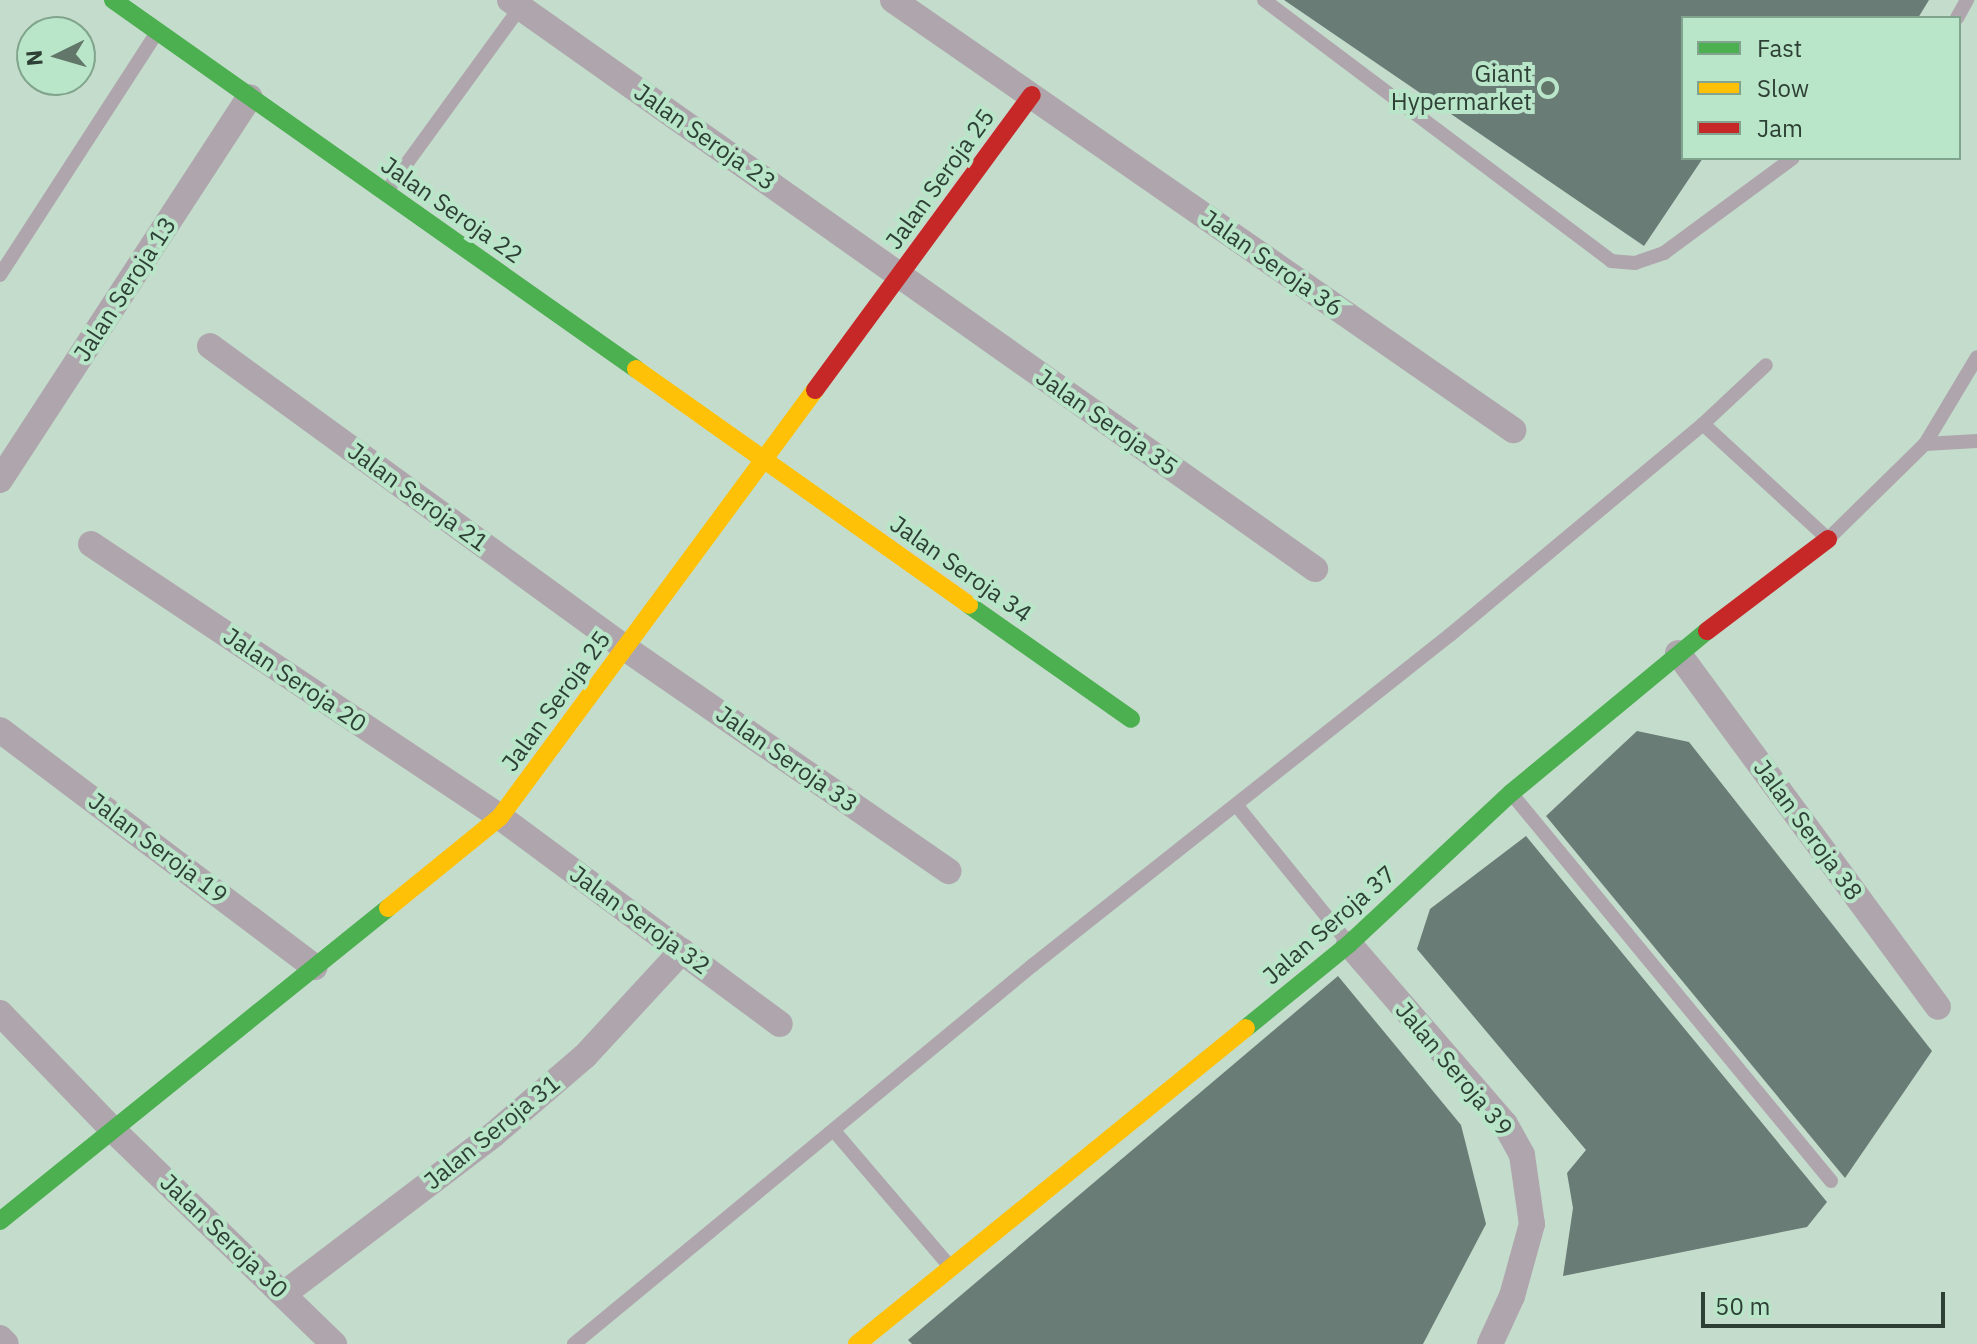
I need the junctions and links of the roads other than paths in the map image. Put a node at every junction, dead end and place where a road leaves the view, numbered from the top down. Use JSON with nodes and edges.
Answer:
{"nodes":[{"id":1,"x":113,"y":0,"type":"edge"},
{"id":2,"x":893,"y":0,"type":"edge"},
{"id":3,"x":1264,"y":0,"type":"edge"},
{"id":4,"x":519,"y":2,"type":"edge"},
{"id":5,"x":157,"y":32,"type":"junction"},
{"id":6,"x":1032,"y":95,"type":"junction"},
{"id":7,"x":250,"y":97,"type":"junction"},
{"id":8,"x":1790,"y":160,"type":"edge"},
{"id":9,"x":385,"y":192,"type":"junction"},
{"id":10,"x":0,"y":275,"type":"edge"},
{"id":11,"x":900,"y":275,"type":"junction"},
{"id":12,"x":210,"y":346,"type":"dead end"},
{"id":13,"x":1977,"y":357,"type":"edge"},
{"id":14,"x":1766,"y":365,"type":"dead end"},
{"id":15,"x":1703,"y":424,"type":"junction"},
{"id":16,"x":1513,"y":430,"type":"dead end"},
{"id":17,"x":1977,"y":441,"type":"edge"},
{"id":18,"x":1925,"y":444,"type":"junction"},
{"id":19,"x":764,"y":459,"type":"junction"},
{"id":20,"x":0,"y":480,"type":"edge"},
{"id":21,"x":1828,"y":539,"type":"junction"},
{"id":22,"x":91,"y":544,"type":"dead end"},
{"id":23,"x":1315,"y":569,"type":"dead end"},
{"id":24,"x":625,"y":648,"type":"junction"},
{"id":25,"x":1678,"y":653,"type":"junction"},
{"id":26,"x":1131,"y":719,"type":"dead end"},
{"id":27,"x":0,"y":730,"type":"edge"},
{"id":28,"x":1511,"y":793,"type":"junction"},
{"id":29,"x":1237,"y":806,"type":"junction"},
{"id":30,"x":500,"y":817,"type":"junction"},
{"id":31,"x":948,"y":871,"type":"dead end"},
{"id":32,"x":1349,"y":944,"type":"junction"},
{"id":33,"x":682,"y":951,"type":"junction"},
{"id":34,"x":315,"y":967,"type":"junction"},
{"id":35,"x":1938,"y":1007,"type":"dead end"},
{"id":36,"x":0,"y":1013,"type":"edge"},
{"id":37,"x":780,"y":1024,"type":"dead end"},
{"id":38,"x":113,"y":1130,"type":"junction"},
{"id":39,"x":835,"y":1132,"type":"junction"},
{"id":40,"x":1831,"y":1181,"type":"dead end"},
{"id":41,"x":0,"y":1221,"type":"edge"},
{"id":42,"x":951,"y":1268,"type":"junction"},
{"id":43,"x":285,"y":1293,"type":"junction"},
{"id":44,"x":0,"y":1338,"type":"edge"},
{"id":45,"x":6,"y":1344,"type":"edge"},
{"id":46,"x":334,"y":1344,"type":"edge"},
{"id":47,"x":574,"y":1344,"type":"edge"},
{"id":48,"x":857,"y":1344,"type":"edge"},
{"id":49,"x":1490,"y":1344,"type":"edge"}],
"edges":[{"from":1,"to":5,"type":"street","name":"Jalan Seroja 22"},
{"from":2,"to":6,"type":"street","name":"Jalan Seroja 36"},
{"from":3,"to":8,"type":"lane"},
{"from":4,"to":9,"type":"lane"},
{"from":4,"to":11,"type":"street","name":"Jalan Seroja 23"},
{"from":5,"to":7,"type":"street","name":"Jalan Seroja 22"},
{"from":5,"to":10,"type":"lane"},
{"from":6,"to":11,"type":"street","name":"Jalan Seroja 25"},
{"from":6,"to":16,"type":"street","name":"Jalan Seroja 36"},
{"from":7,"to":9,"type":"street","name":"Jalan Seroja 22"},
{"from":7,"to":20,"type":"street","name":"Jalan Seroja 13"},
{"from":9,"to":19,"type":"street","name":"Jalan Seroja 22"},
{"from":11,"to":19,"type":"street","name":"Jalan Seroja 25"},
{"from":11,"to":23,"type":"street","name":"Jalan Seroja 35"},
{"from":12,"to":24,"type":"street","name":"Jalan Seroja 21"},
{"from":13,"to":18,"type":"lane"},
{"from":14,"to":15,"type":"lane"},
{"from":15,"to":21,"type":"lane"},
{"from":15,"to":29,"type":"lane"},
{"from":17,"to":18,"type":"lane"},
{"from":18,"to":21,"type":"lane"},
{"from":19,"to":24,"type":"street","name":"Jalan Seroja 25"},
{"from":19,"to":26,"type":"street","name":"Jalan Seroja 34"},
{"from":21,"to":25,"type":"street","name":"Jalan Seroja 37"},
{"from":22,"to":30,"type":"street","name":"Jalan Seroja 20"},
{"from":24,"to":30,"type":"street","name":"Jalan Seroja 25"},
{"from":24,"to":31,"type":"street","name":"Jalan Seroja 33"},
{"from":25,"to":28,"type":"street","name":"Jalan Seroja 37"},
{"from":25,"to":35,"type":"street","name":"Jalan Seroja 38"},
{"from":27,"to":34,"type":"street","name":"Jalan Seroja 19"},
{"from":28,"to":32,"type":"street","name":"Jalan Seroja 37"},
{"from":28,"to":40,"type":"lane"},
{"from":29,"to":32,"type":"lane"},
{"from":29,"to":39,"type":"lane"},
{"from":30,"to":33,"type":"street","name":"Jalan Seroja 32"},
{"from":30,"to":34,"type":"street","name":"Jalan Seroja 25"},
{"from":32,"to":42,"type":"street","name":"Jalan Seroja 37"},
{"from":32,"to":49,"type":"street","name":"Jalan Seroja 39"},
{"from":33,"to":37,"type":"street","name":"Jalan Seroja 32"},
{"from":33,"to":43,"type":"street","name":"Jalan Seroja 31"},
{"from":34,"to":38,"type":"street","name":"Jalan Seroja 25"},
{"from":36,"to":38,"type":"street","name":"Jalan Seroja 30"},
{"from":38,"to":41,"type":"street","name":"Jalan Seroja 25"},
{"from":38,"to":43,"type":"street","name":"Jalan Seroja 30"},
{"from":39,"to":42,"type":"lane"},
{"from":39,"to":47,"type":"lane"},
{"from":42,"to":48,"type":"street","name":"Jalan Seroja 37"},
{"from":43,"to":46,"type":"street","name":"Jalan Seroja 30"},
{"from":44,"to":45,"type":"street"}]}
